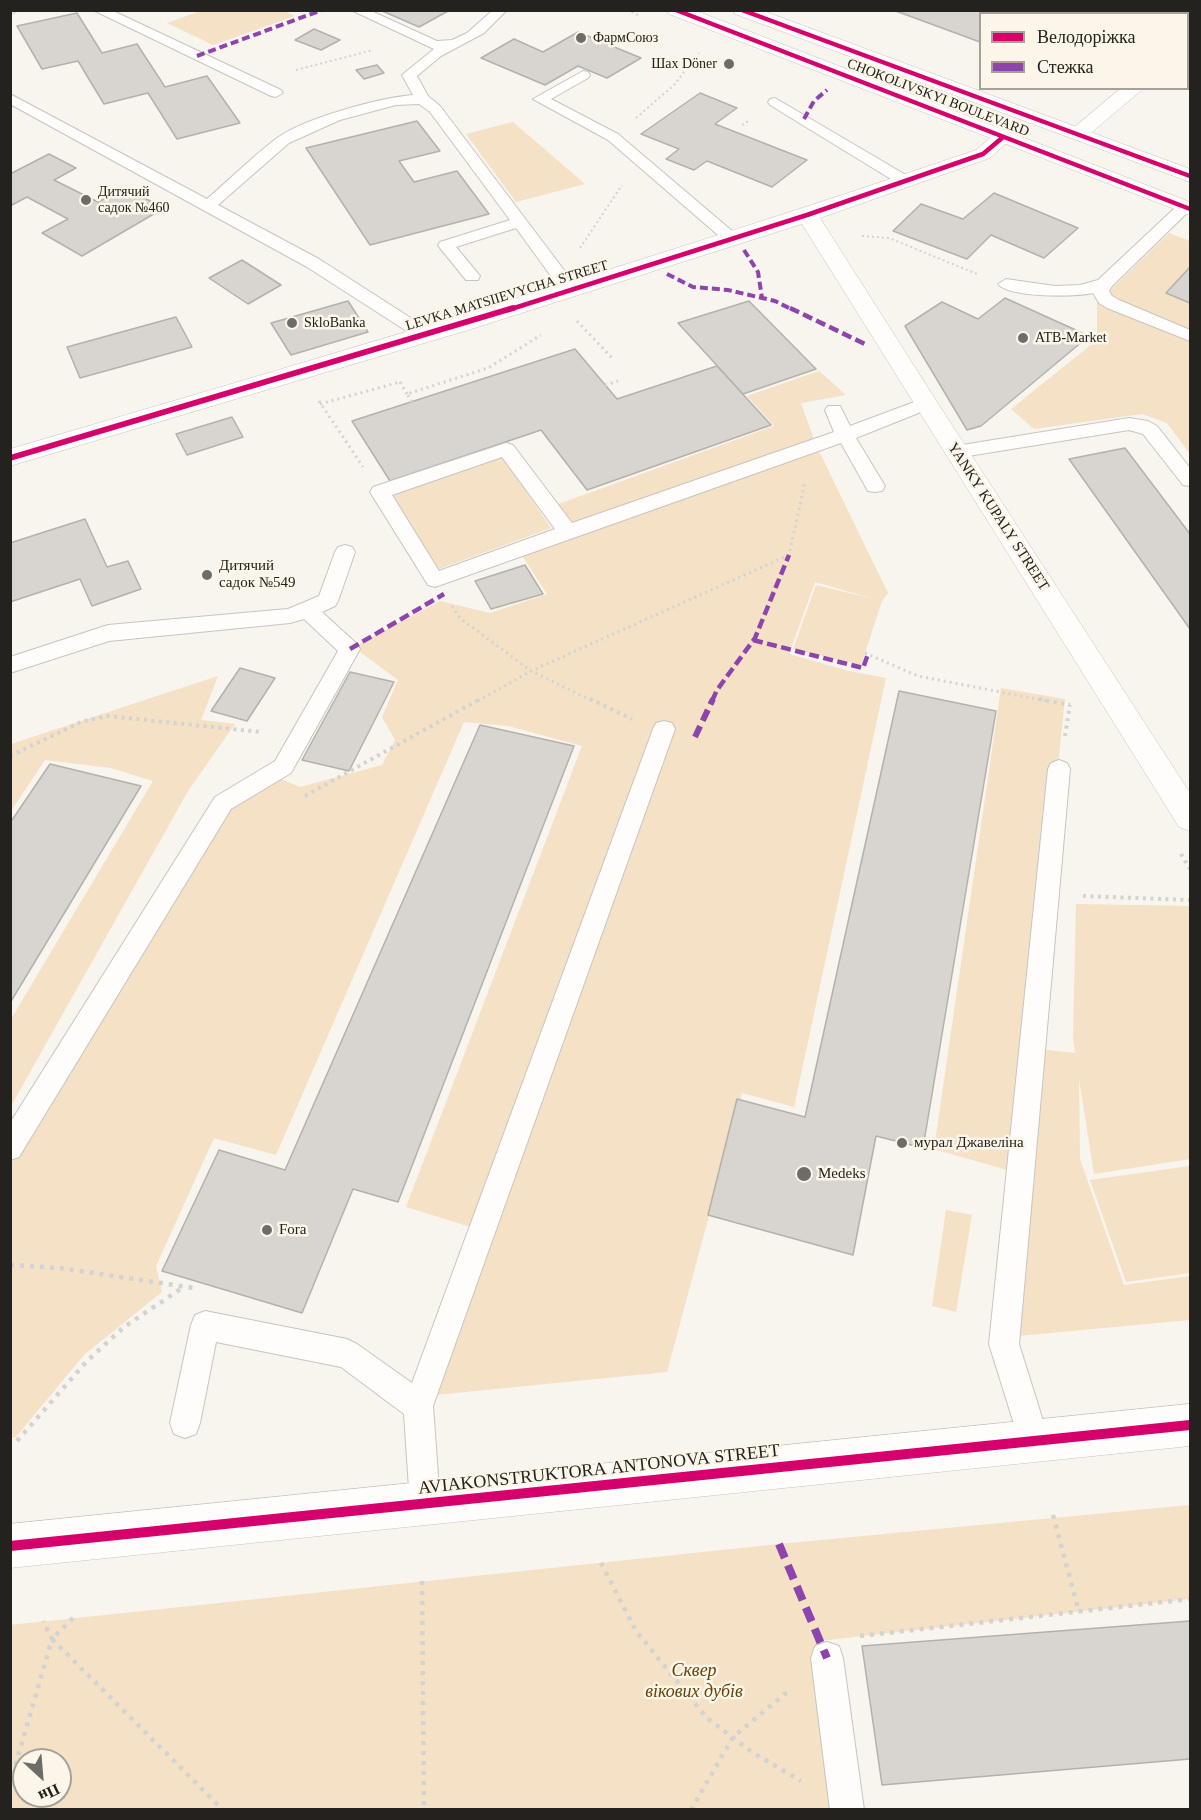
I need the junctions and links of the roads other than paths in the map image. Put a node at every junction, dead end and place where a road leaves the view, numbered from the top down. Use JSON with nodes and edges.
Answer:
{"nodes":[{"id":1,"x":99,"y":10,"type":"edge"},
{"id":2,"x":357,"y":10,"type":"edge"},
{"id":3,"x":501,"y":10,"type":"edge"},
{"id":4,"x":676,"y":10,"type":"edge"},
{"id":5,"x":742,"y":10,"type":"edge"},
{"id":6,"x":458,"y":43,"type":"junction"},
{"id":7,"x":583,"y":75,"type":"dead end"},
{"id":8,"x":1132,"y":90,"type":"edge"},
{"id":9,"x":276,"y":93,"type":"dead end"},
{"id":10,"x":10,"y":98,"type":"edge"},
{"id":11,"x":422,"y":99,"type":"junction"},
{"id":12,"x":775,"y":102,"type":"dead end"},
{"id":13,"x":1078,"y":134,"type":"junction"},
{"id":14,"x":1002,"y":138,"type":"junction"},
{"id":15,"x":1191,"y":176,"type":"edge"},
{"id":16,"x":905,"y":181,"type":"junction"},
{"id":17,"x":209,"y":205,"type":"junction"},
{"id":18,"x":1188,"y":208,"type":"edge"},
{"id":19,"x":520,"y":222,"type":"junction"},
{"id":20,"x":813,"y":224,"type":"junction"},
{"id":21,"x":732,"y":239,"type":"junction"},
{"id":22,"x":472,"y":276,"type":"dead end"},
{"id":23,"x":565,"y":283,"type":"junction"},
{"id":24,"x":1006,"y":284,"type":"road end"},
{"id":25,"x":1104,"y":285,"type":"junction"},
{"id":26,"x":426,"y":335,"type":"junction"},
{"id":27,"x":1191,"y":336,"type":"edge"},
{"id":28,"x":925,"y":404,"type":"junction"},
{"id":29,"x":834,"y":410,"type":"dead end"},
{"id":30,"x":845,"y":435,"type":"junction"},
{"id":31,"x":956,"y":453,"type":"junction"},
{"id":32,"x":10,"y":458,"type":"edge"},
{"id":33,"x":1191,"y":480,"type":"edge"},
{"id":34,"x":875,"y":486,"type":"dead end"},
{"id":35,"x":568,"y":532,"type":"junction"},
{"id":36,"x":345,"y":552,"type":"dead end"},
{"id":37,"x":307,"y":609,"type":"junction"},
{"id":38,"x":10,"y":665,"type":"edge"},
{"id":39,"x":663,"y":731,"type":"road end"},
{"id":40,"x":1059,"y":769,"type":"road end"},
{"id":41,"x":1191,"y":818,"type":"edge"},
{"id":42,"x":10,"y":1148,"type":"edge"},
{"id":43,"x":418,"y":1406,"type":"junction"},
{"id":44,"x":185,"y":1423,"type":"dead end"},
{"id":45,"x":1191,"y":1425,"type":"edge"},
{"id":46,"x":1034,"y":1440,"type":"junction"},
{"id":47,"x":425,"y":1503,"type":"junction"},
{"id":48,"x":10,"y":1546,"type":"edge"},
{"id":49,"x":827,"y":1658,"type":"road end"},
{"id":50,"x":846,"y":1808,"type":"edge"}],
"edges":[{"from":1,"to":9,"type":"lane"},
{"from":2,"to":6,"type":"lane"},
{"from":3,"to":6,"type":"lane"},
{"from":4,"to":14,"type":"street","name":"CHOKOLIVSKYI BOULEVARD"},
{"from":5,"to":13,"type":"street","name":"CHOKOLIVSKYI BOULEVARD"},
{"from":6,"to":11,"type":"lane"},
{"from":7,"to":21,"type":"lane"},
{"from":8,"to":13,"type":"street"},
{"from":10,"to":17,"type":"lane"},
{"from":11,"to":17,"type":"lane"},
{"from":11,"to":19,"type":"lane"},
{"from":12,"to":16,"type":"lane"},
{"from":13,"to":15,"type":"street","name":"CHOKOLIVSKYI BOULEVARD"},
{"from":14,"to":16,"type":"street","name":"LEVKA MATSIIEVYCHA STREET"},
{"from":14,"to":18,"type":"street","name":"CHOKOLIVSKYI BOULEVARD"},
{"from":16,"to":20,"type":"street","name":"LEVKA MATSIIEVYCHA STREET"},
{"from":17,"to":26,"type":"lane"},
{"from":18,"to":25,"type":"lane"},
{"from":19,"to":22,"type":"lane"},
{"from":19,"to":23,"type":"lane"},
{"from":20,"to":21,"type":"street","name":"LEVKA MATSIIEVYCHA STREET"},
{"from":20,"to":28,"type":"street","name":"YANKY KUPALY STREET"},
{"from":21,"to":23,"type":"street","name":"LEVKA MATSIIEVYCHA STREET"},
{"from":23,"to":26,"type":"street","name":"LEVKA MATSIIEVYCHA STREET"},
{"from":24,"to":25,"type":"lane"},
{"from":25,"to":27,"type":"lane"},
{"from":26,"to":32,"type":"street","name":"LEVKA MATSIIEVYCHA STREET"},
{"from":28,"to":30,"type":"lane"},
{"from":28,"to":31,"type":"street","name":"YANKY KUPALY STREET"},
{"from":29,"to":30,"type":"lane"},
{"from":30,"to":34,"type":"lane"},
{"from":30,"to":35,"type":"lane"},
{"from":31,"to":33,"type":"lane"},
{"from":31,"to":41,"type":"street","name":"YANKY KUPALY STREET"},
{"from":35,"to":35,"type":"lane"},
{"from":36,"to":37,"type":"lane"},
{"from":37,"to":38,"type":"lane"},
{"from":37,"to":42,"type":"lane"},
{"from":39,"to":43,"type":"lane"},
{"from":40,"to":46,"type":"lane"},
{"from":43,"to":44,"type":"lane"},
{"from":43,"to":47,"type":"lane"},
{"from":45,"to":46,"type":"street","name":"AVIAKONSTRUKTORA ANTONOVA STREET"},
{"from":46,"to":47,"type":"street","name":"AVIAKONSTRUKTORA ANTONOVA STREET"},
{"from":47,"to":48,"type":"street","name":"AVIAKONSTRUKTORA ANTONOVA STREET"},
{"from":49,"to":50,"type":"lane"}]}
